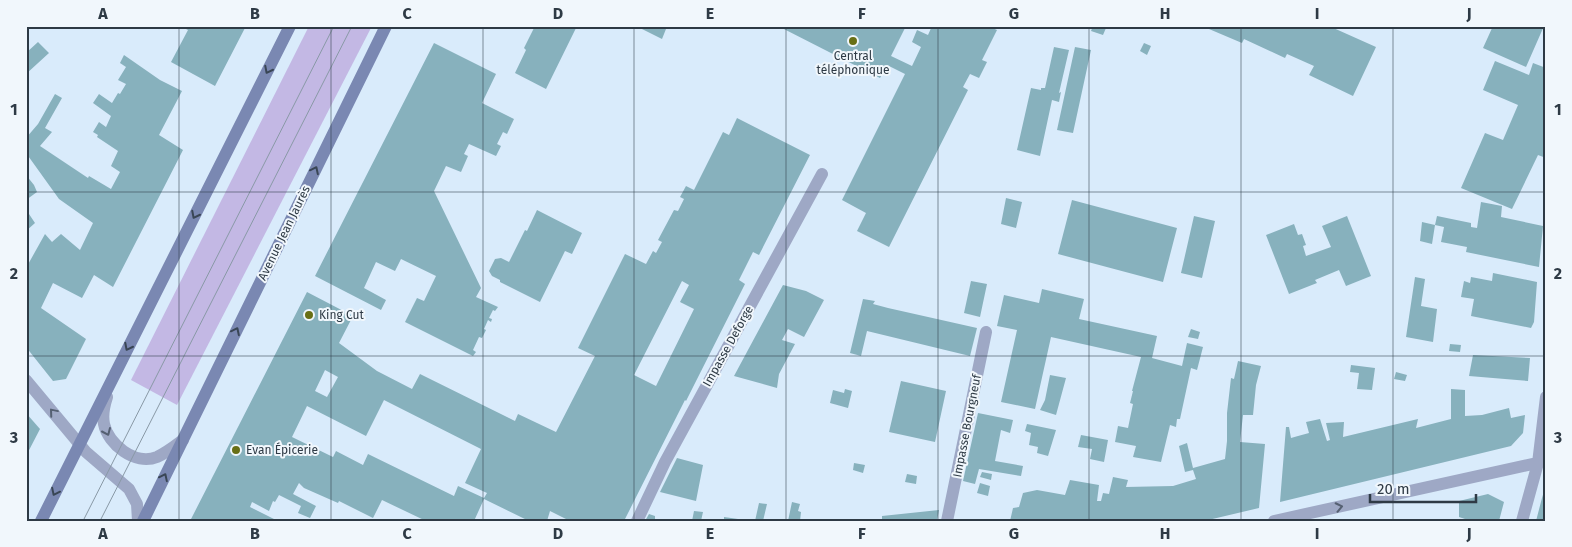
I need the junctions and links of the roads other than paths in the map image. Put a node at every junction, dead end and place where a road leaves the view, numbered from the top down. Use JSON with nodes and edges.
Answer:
{"nodes":[{"id":1,"x":290,"y":26,"type":"edge"},
{"id":2,"x":386,"y":26,"type":"edge"},
{"id":3,"x":822,"y":174,"type":"dead end"},
{"id":4,"x":986,"y":332,"type":"dead end"},
{"id":5,"x":26,"y":380,"type":"edge"},
{"id":6,"x":110,"y":385,"type":"junction"},
{"id":7,"x":1546,"y":397,"type":"edge"},
{"id":8,"x":183,"y":440,"type":"junction"},
{"id":9,"x":79,"y":444,"type":"junction"},
{"id":10,"x":1542,"y":462,"type":"edge"},
{"id":11,"x":41,"y":521,"type":"edge"},
{"id":12,"x":138,"y":521,"type":"edge"},
{"id":13,"x":143,"y":521,"type":"edge"},
{"id":14,"x":637,"y":521,"type":"edge"},
{"id":15,"x":947,"y":521,"type":"edge"},
{"id":16,"x":1274,"y":521,"type":"edge"},
{"id":17,"x":1522,"y":521,"type":"edge"}],
"edges":[{"from":1,"to":6,"type":"main road","name":"Avenue Jean Jaurès","one_way":true},
{"from":8,"to":2,"type":"main road","name":"Avenue Jean Jaurès","one_way":true},
{"from":3,"to":14,"type":"street","name":"Impasse Deforge"},
{"from":4,"to":15,"type":"street","name":"Impasse Bourgneuf"},
{"from":9,"to":5,"type":"street","one_way":true},
{"from":6,"to":8,"type":"street","name":"Avenue Jean Jaurès","one_way":true},
{"from":6,"to":9,"type":"main road","name":"Avenue Jean Jaurès"},
{"from":7,"to":10,"type":"street"},
{"from":13,"to":8,"type":"main road","name":"Avenue Jean Jaurès","one_way":true},
{"from":9,"to":11,"type":"main road","name":"Avenue Jean Jaurès","one_way":true},
{"from":9,"to":12,"type":"street"},
{"from":16,"to":10,"type":"street","one_way":true},
{"from":10,"to":17,"type":"street"}]}
